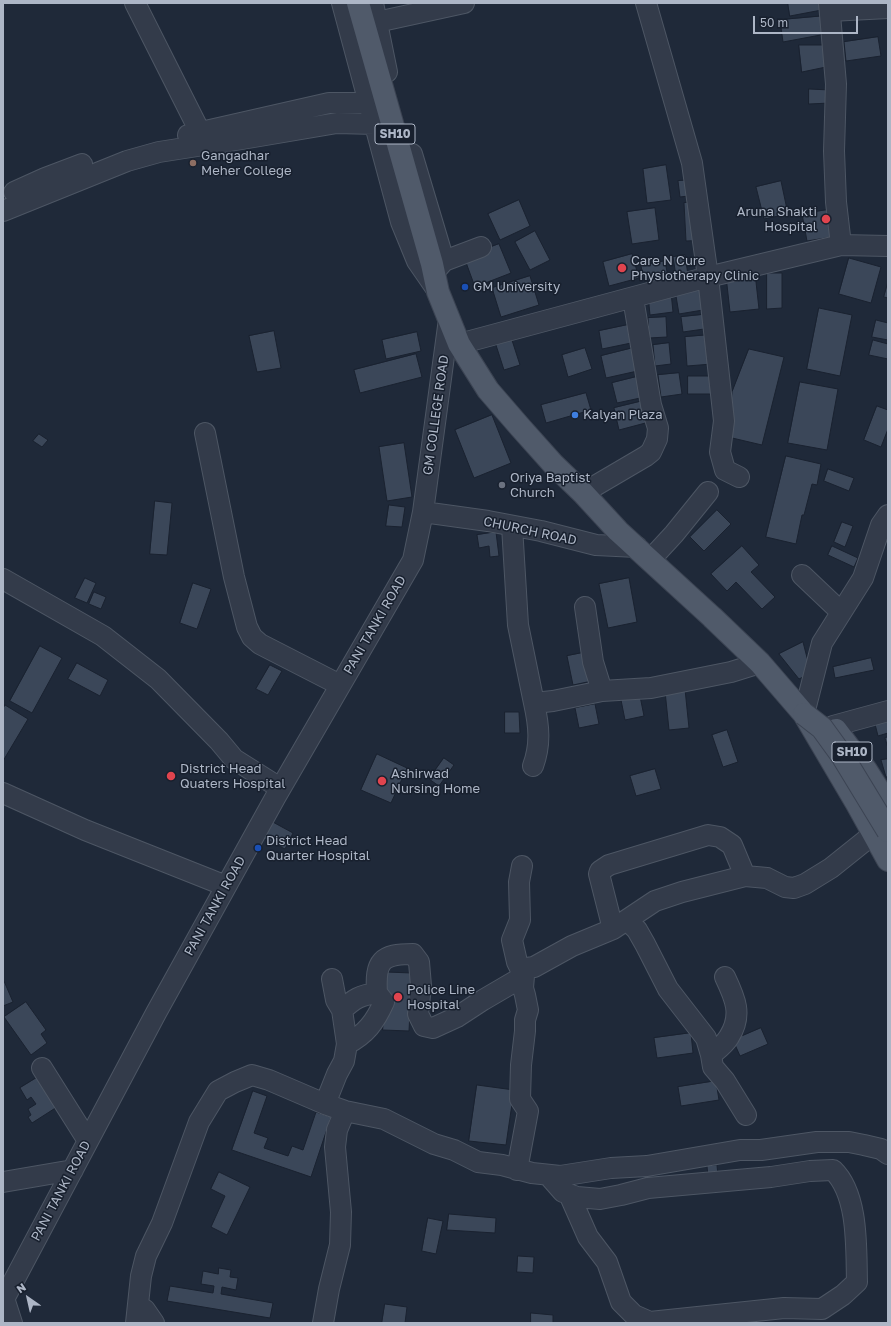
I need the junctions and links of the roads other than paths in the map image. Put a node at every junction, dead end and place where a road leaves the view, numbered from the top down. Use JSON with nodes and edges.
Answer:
{"nodes":[{"id":1,"x":135,"y":3,"type":"edge"},
{"id":2,"x":342,"y":3,"type":"edge"},
{"id":3,"x":358,"y":3,"type":"edge"},
{"id":4,"x":373,"y":3,"type":"edge"},
{"id":5,"x":464,"y":3,"type":"edge"},
{"id":6,"x":646,"y":3,"type":"edge"},
{"id":7,"x":830,"y":7,"type":"edge"},
{"id":8,"x":888,"y":8,"type":"edge"},
{"id":9,"x":376,"y":22,"type":"junction"},
{"id":10,"x":369,"y":103,"type":"junction"},
{"id":11,"x":375,"y":124,"type":"junction"},
{"id":12,"x":200,"y":132,"type":"junction"},
{"id":13,"x":3,"y":197,"type":"edge"},
{"id":14,"x":3,"y":211,"type":"edge"},
{"id":15,"x":841,"y":245,"type":"junction"},
{"id":16,"x":888,"y":246,"type":"edge"},
{"id":17,"x":481,"y":247,"type":"dead end"},
{"id":18,"x":437,"y":272,"type":"junction"},
{"id":19,"x":708,"y":277,"type":"junction"},
{"id":20,"x":633,"y":298,"type":"junction"},
{"id":21,"x":449,"y":318,"type":"junction"},
{"id":22,"x":459,"y":344,"type":"junction"},
{"id":23,"x":205,"y":433,"type":"dead end"},
{"id":24,"x":739,"y":477,"type":"dead end"},
{"id":25,"x":708,"y":492,"type":"dead end"},
{"id":26,"x":583,"y":493,"type":"junction"},
{"id":27,"x":423,"y":512,"type":"junction"},
{"id":28,"x":888,"y":515,"type":"edge"},
{"id":29,"x":512,"y":526,"type":"junction"},
{"id":30,"x":643,"y":553,"type":"junction"},
{"id":31,"x":802,"y":575,"type":"dead end"},
{"id":32,"x":3,"y":580,"type":"edge"},
{"id":33,"x":585,"y":607,"type":"dead end"},
{"id":34,"x":842,"y":612,"type":"junction"},
{"id":35,"x":760,"y":663,"type":"junction"},
{"id":36,"x":340,"y":686,"type":"junction"},
{"id":37,"x":602,"y":691,"type":"junction"},
{"id":38,"x":534,"y":703,"type":"junction"},
{"id":39,"x":888,"y":711,"type":"edge"},
{"id":40,"x":804,"y":714,"type":"junction"},
{"id":41,"x":833,"y":726,"type":"junction"},
{"id":42,"x":533,"y":766,"type":"dead end"},
{"id":43,"x":280,"y":788,"type":"junction"},
{"id":44,"x":3,"y":794,"type":"edge"},
{"id":45,"x":888,"y":805,"type":"edge"},
{"id":46,"x":883,"y":829,"type":"edge"},
{"id":47,"x":888,"y":860,"type":"edge"},
{"id":48,"x":522,"y":866,"type":"dead end"},
{"id":49,"x":745,"y":876,"type":"junction"},
{"id":50,"x":226,"y":886,"type":"junction"},
{"id":51,"x":620,"y":924,"type":"junction"},
{"id":52,"x":522,"y":973,"type":"junction"},
{"id":53,"x":725,"y":977,"type":"dead end"},
{"id":54,"x":332,"y":979,"type":"dead end"},
{"id":55,"x":377,"y":993,"type":"junction"},
{"id":56,"x":342,"y":1010,"type":"junction"},
{"id":57,"x":347,"y":1044,"type":"junction"},
{"id":58,"x":712,"y":1055,"type":"junction"},
{"id":59,"x":42,"y":1068,"type":"dead end"},
{"id":60,"x":325,"y":1104,"type":"junction"},
{"id":61,"x":345,"y":1111,"type":"junction"},
{"id":62,"x":746,"y":1115,"type":"dead end"},
{"id":63,"x":88,"y":1141,"type":"junction"},
{"id":64,"x":717,"y":1154,"type":"junction"},
{"id":65,"x":888,"y":1154,"type":"edge"},
{"id":66,"x":73,"y":1170,"type":"junction"},
{"id":67,"x":517,"y":1170,"type":"junction"},
{"id":68,"x":548,"y":1174,"type":"junction"},
{"id":69,"x":728,"y":1181,"type":"junction"},
{"id":70,"x":3,"y":1182,"type":"edge"},
{"id":71,"x":569,"y":1194,"type":"junction"},
{"id":72,"x":4,"y":1299,"type":"edge"},
{"id":73,"x":137,"y":1314,"type":"edge"},
{"id":74,"x":12,"y":1323,"type":"edge"},
{"id":75,"x":154,"y":1323,"type":"edge"},
{"id":76,"x":322,"y":1323,"type":"edge"}],
"edges":[{"from":1,"to":12,"type":"street"},
{"from":2,"to":10,"type":"street"},
{"from":3,"to":18,"type":"main road","number":"SH10"},
{"from":4,"to":9,"type":"street"},
{"from":5,"to":9,"type":"street"},
{"from":6,"to":19,"type":"street"},
{"from":7,"to":8,"type":"street"},
{"from":7,"to":15,"type":"street"},
{"from":9,"to":18,"type":"street"},
{"from":10,"to":11,"type":"street"},
{"from":10,"to":12,"type":"street"},
{"from":11,"to":14,"type":"street"},
{"from":11,"to":18,"type":"street"},
{"from":12,"to":13,"type":"street"},
{"from":15,"to":16,"type":"street"},
{"from":15,"to":19,"type":"street"},
{"from":17,"to":18,"type":"street"},
{"from":18,"to":21,"type":"main road","number":"SH10"},
{"from":19,"to":20,"type":"street"},
{"from":19,"to":24,"type":"street"},
{"from":20,"to":22,"type":"street"},
{"from":20,"to":26,"type":"street"},
{"from":21,"to":22,"type":"main road","number":"SH10"},
{"from":21,"to":27,"type":"street","name":"GM COLLEGE ROAD"},
{"from":22,"to":26,"type":"main road","number":"SH10"},
{"from":23,"to":36,"type":"street"},
{"from":25,"to":30,"type":"street"},
{"from":26,"to":30,"type":"main road","number":"SH10"},
{"from":27,"to":29,"type":"street","name":"CHURCH ROAD"},
{"from":27,"to":36,"type":"street","name":"PANI TANKI ROAD"},
{"from":28,"to":34,"type":"street"},
{"from":29,"to":30,"type":"street","name":"CHURCH ROAD"},
{"from":29,"to":38,"type":"street"},
{"from":30,"to":35,"type":"main road","number":"SH10"},
{"from":31,"to":34,"type":"street"},
{"from":32,"to":43,"type":"street"},
{"from":33,"to":37,"type":"street"},
{"from":34,"to":40,"type":"street"},
{"from":35,"to":37,"type":"street"},
{"from":35,"to":40,"type":"main road","number":"SH10"},
{"from":36,"to":43,"type":"street","name":"PANI TANKI ROAD"},
{"from":37,"to":38,"type":"street"},
{"from":38,"to":42,"type":"street"},
{"from":39,"to":41,"type":"street"},
{"from":40,"to":41,"type":"main road","number":"SH10"},
{"from":40,"to":46,"type":"main road","bridge":true},
{"from":41,"to":45,"type":"main road","number":"SH10"},
{"from":43,"to":50,"type":"street","name":"PANI TANKI ROAD"},
{"from":44,"to":50,"type":"street"},
{"from":46,"to":47,"type":"main road"},
{"from":46,"to":49,"type":"street"},
{"from":48,"to":52,"type":"street"},
{"from":49,"to":51,"type":"street"},
{"from":49,"to":51,"type":"street"},
{"from":50,"to":63,"type":"street","name":"PANI TANKI ROAD"},
{"from":51,"to":52,"type":"street"},
{"from":51,"to":58,"type":"street"},
{"from":52,"to":55,"type":"street"},
{"from":52,"to":67,"type":"street"},
{"from":53,"to":58,"type":"street"},
{"from":54,"to":56,"type":"street"},
{"from":55,"to":56,"type":"street"},
{"from":55,"to":57,"type":"street"},
{"from":56,"to":57,"type":"street"},
{"from":57,"to":60,"type":"street"},
{"from":58,"to":62,"type":"street"},
{"from":59,"to":63,"type":"street"},
{"from":60,"to":61,"type":"street"},
{"from":60,"to":73,"type":"street"},
{"from":61,"to":67,"type":"street"},
{"from":61,"to":76,"type":"street"},
{"from":63,"to":66,"type":"street","name":"PANI TANKI ROAD"},
{"from":64,"to":65,"type":"street"},
{"from":64,"to":68,"type":"street"},
{"from":64,"to":69,"type":"street"},
{"from":66,"to":70,"type":"street"},
{"from":66,"to":72,"type":"street","name":"PANI TANKI ROAD"},
{"from":67,"to":68,"type":"street"},
{"from":68,"to":71,"type":"street"},
{"from":69,"to":71,"type":"street"},
{"from":69,"to":71,"type":"street"},
{"from":72,"to":74,"type":"street"},
{"from":73,"to":75,"type":"street"}]}
